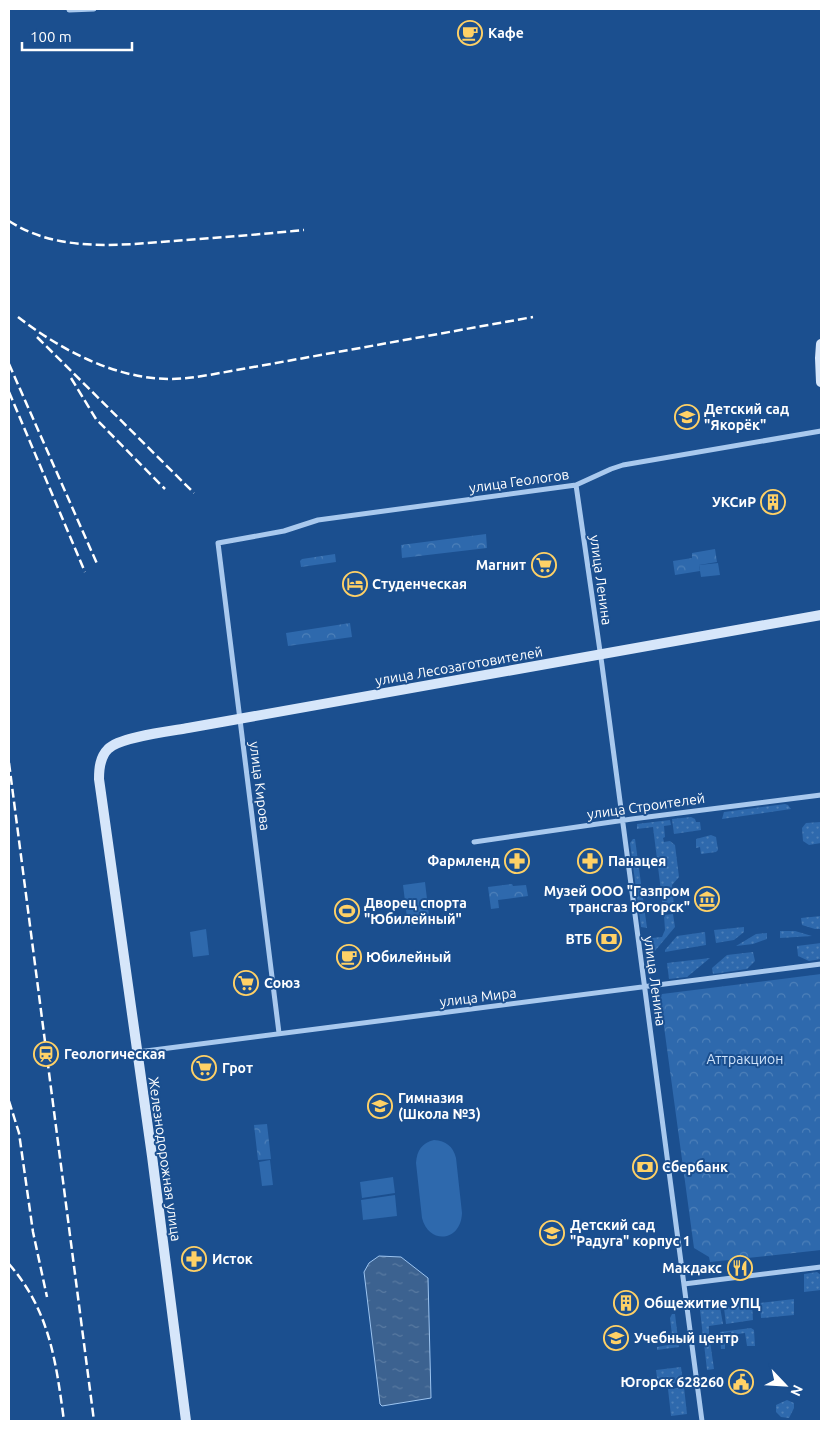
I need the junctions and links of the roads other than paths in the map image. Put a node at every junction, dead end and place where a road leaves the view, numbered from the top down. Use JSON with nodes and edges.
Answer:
{"nodes":[{"id":1,"x":94,"y":9,"type":"edge"},
{"id":2,"x":69,"y":10,"type":"edge"},
{"id":3,"x":821,"y":344,"type":"edge"},
{"id":4,"x":821,"y":382,"type":"edge"},
{"id":5,"x":821,"y":431,"type":"edge"},
{"id":6,"x":576,"y":485,"type":"junction"},
{"id":7,"x":218,"y":543,"type":"joint"},
{"id":8,"x":821,"y":614,"type":"edge"},
{"id":9,"x":600,"y":654,"type":"junction"},
{"id":10,"x":241,"y":719,"type":"junction"},
{"id":11,"x":105,"y":753,"type":"joint"},
{"id":12,"x":821,"y":795,"type":"edge"},
{"id":13,"x":622,"y":821,"type":"junction"},
{"id":14,"x":474,"y":842,"type":"dead end"},
{"id":15,"x":821,"y":964,"type":"edge"},
{"id":16,"x":644,"y":988,"type":"junction"},
{"id":17,"x":279,"y":1033,"type":"junction"},
{"id":18,"x":137,"y":1052,"type":"junction"},
{"id":19,"x":821,"y":1267,"type":"edge"},
{"id":20,"x":684,"y":1284,"type":"junction"},
{"id":21,"x":186,"y":1421,"type":"edge"},
{"id":22,"x":702,"y":1421,"type":"edge"}],
"edges":[{"from":1,"to":2,"type":"street"},
{"from":3,"to":4,"type":"main road"},
{"from":5,"to":6,"type":"street","name":"улица Геологов"},
{"from":6,"to":7,"type":"street","name":"улица Геологов"},
{"from":6,"to":9,"type":"street","name":"улица Ленина"},
{"from":7,"to":10,"type":"street","name":"улица Кирова"},
{"from":8,"to":9,"type":"main road","name":"улица Лесозаготовителей"},
{"from":9,"to":10,"type":"main road","name":"улица Лесозаготовителей"},
{"from":9,"to":13,"type":"street","name":"улица Ленина"},
{"from":10,"to":11,"type":"main road","name":"улица Лесозаготовителей"},
{"from":10,"to":17,"type":"street","name":"улица Кирова"},
{"from":11,"to":18,"type":"main road","name":"Железнодорожная улица"},
{"from":12,"to":13,"type":"street","name":"улица Строителей"},
{"from":13,"to":14,"type":"street","name":"улица Строителей"},
{"from":13,"to":16,"type":"street","name":"улица Ленина"},
{"from":15,"to":16,"type":"street","name":"улица Мира"},
{"from":16,"to":17,"type":"street","name":"улица Мира"},
{"from":16,"to":20,"type":"street","name":"улица Ленина"},
{"from":17,"to":18,"type":"street","name":"улица Мира"},
{"from":18,"to":21,"type":"main road","name":"Железнодорожная улица"},
{"from":19,"to":20,"type":"street"},
{"from":20,"to":22,"type":"street","name":"улица Ленина"}]}
